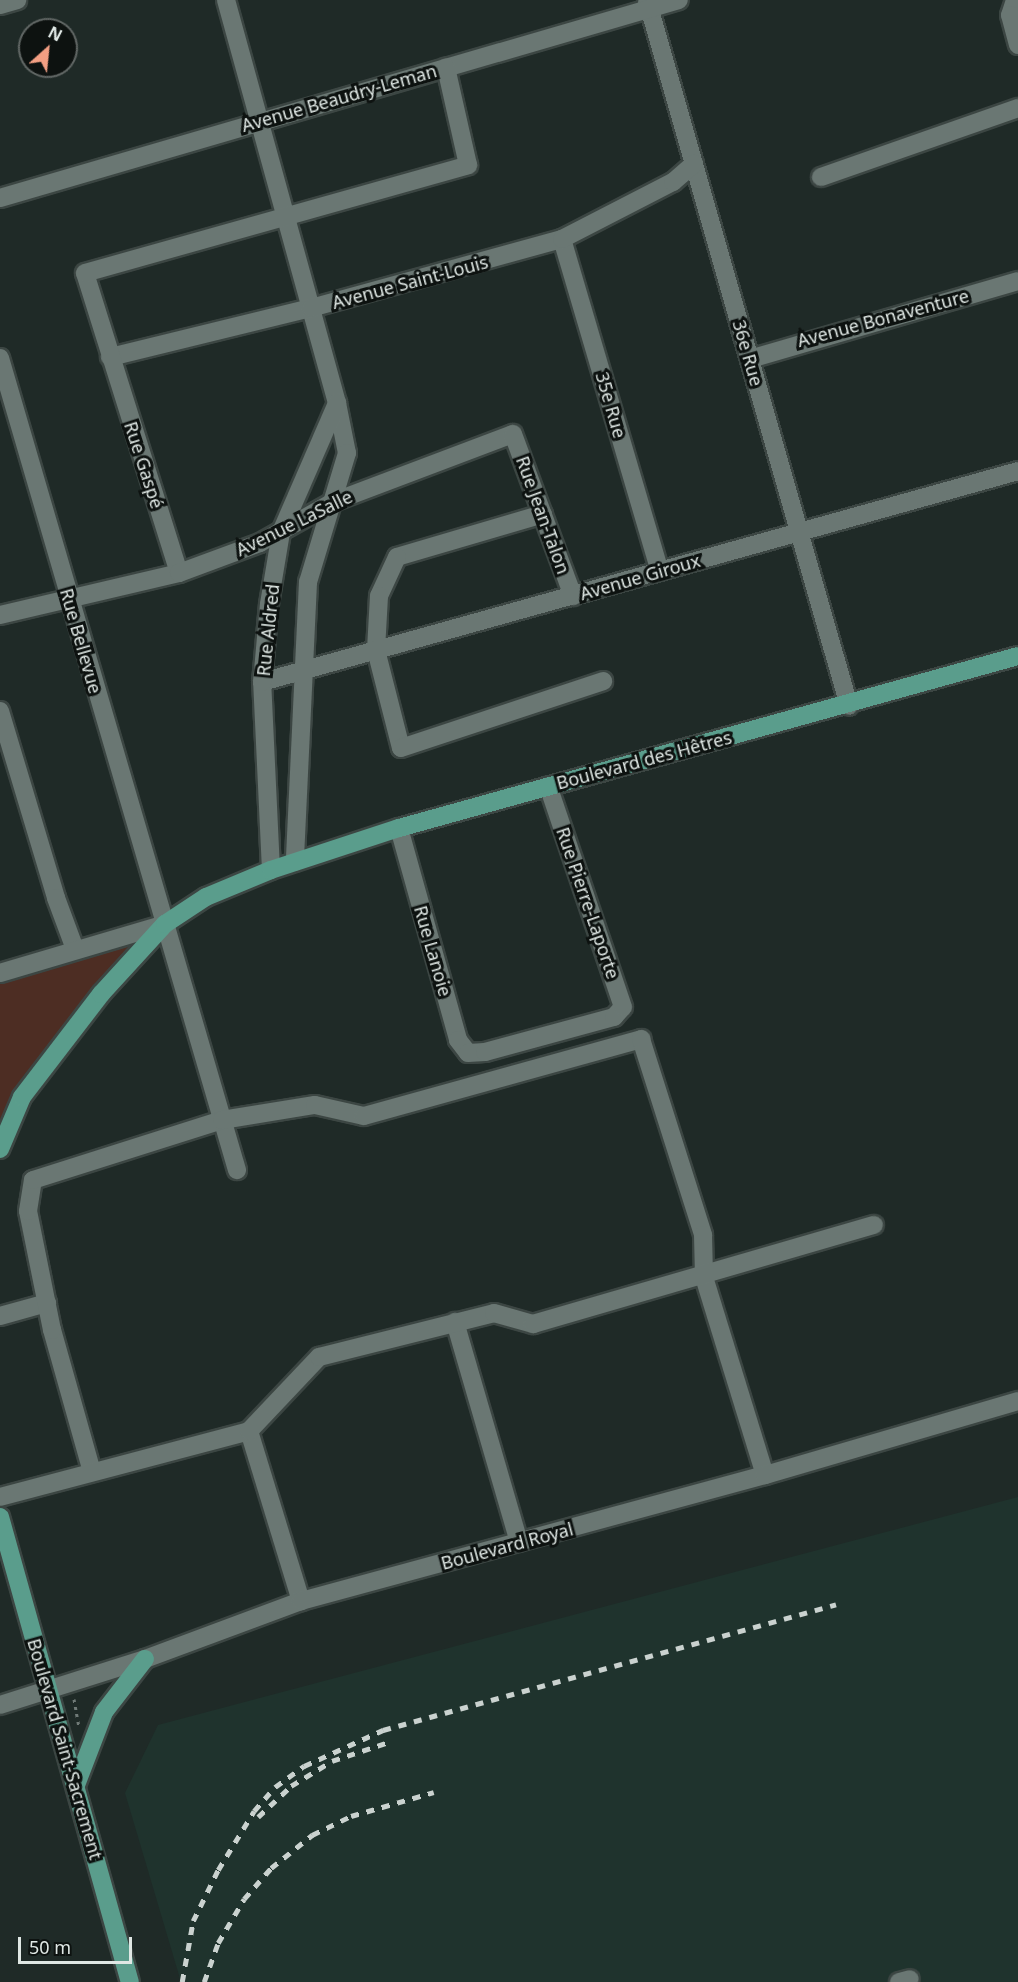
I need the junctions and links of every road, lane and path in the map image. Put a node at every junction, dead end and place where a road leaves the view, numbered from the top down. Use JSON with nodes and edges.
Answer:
{"nodes":[{"id":1,"x":17,"y":0,"type":"edge"},
{"id":2,"x":226,"y":0,"type":"edge"},
{"id":3,"x":679,"y":0,"type":"edge"},
{"id":4,"x":1015,"y":0,"type":"edge"},
{"id":5,"x":0,"y":4,"type":"edge"},
{"id":6,"x":648,"y":4,"type":"edge"},
{"id":7,"x":1018,"y":45,"type":"edge"},
{"id":8,"x":446,"y":67,"type":"junction"},
{"id":9,"x":1018,"y":108,"type":"edge"},
{"id":10,"x":259,"y":121,"type":"junction"},
{"id":11,"x":694,"y":164,"type":"junction"},
{"id":12,"x":820,"y":177,"type":"dead end"},
{"id":13,"x":0,"y":198,"type":"edge"},
{"id":14,"x":286,"y":217,"type":"junction"},
{"id":15,"x":562,"y":239,"type":"junction"},
{"id":16,"x":1018,"y":281,"type":"edge"},
{"id":17,"x":311,"y":308,"type":"junction"},
{"id":18,"x":110,"y":357,"type":"junction"},
{"id":19,"x":0,"y":358,"type":"edge"},
{"id":20,"x":750,"y":359,"type":"junction"},
{"id":21,"x":337,"y":403,"type":"junction"},
{"id":22,"x":513,"y":434,"type":"joint"},
{"id":23,"x":1018,"y":471,"type":"edge"},
{"id":24,"x":333,"y":501,"type":"junction"},
{"id":25,"x":543,"y":514,"type":"junction"},
{"id":26,"x":281,"y":532,"type":"junction"},
{"id":27,"x":799,"y":532,"type":"junction"},
{"id":28,"x":660,"y":571,"type":"junction"},
{"id":29,"x":178,"y":573,"type":"junction"},
{"id":30,"x":573,"y":596,"type":"junction"},
{"id":31,"x":69,"y":599,"type":"junction"},
{"id":32,"x":0,"y":615,"type":"edge"},
{"id":33,"x":376,"y":650,"type":"junction"},
{"id":34,"x":1018,"y":656,"type":"edge"},
{"id":35,"x":302,"y":671,"type":"junction"},
{"id":36,"x":603,"y":681,"type":"dead end"},
{"id":37,"x":262,"y":682,"type":"junction"},
{"id":38,"x":849,"y":706,"type":"junction"},
{"id":39,"x":0,"y":711,"type":"edge"},
{"id":40,"x":548,"y":786,"type":"junction"},
{"id":41,"x":399,"y":828,"type":"junction"},
{"id":42,"x":295,"y":862,"type":"junction"},
{"id":43,"x":271,"y":870,"type":"junction"},
{"id":44,"x":165,"y":924,"type":"junction"},
{"id":45,"x":75,"y":949,"type":"junction"},
{"id":46,"x":0,"y":973,"type":"edge"},
{"id":47,"x":485,"y":1052,"type":"joint"},
{"id":48,"x":222,"y":1120,"type":"junction"},
{"id":49,"x":0,"y":1149,"type":"edge"},
{"id":50,"x":237,"y":1170,"type":"dead end"},
{"id":51,"x":874,"y":1225,"type":"dead end"},
{"id":52,"x":704,"y":1277,"type":"junction"},
{"id":53,"x":47,"y":1303,"type":"junction"},
{"id":54,"x":0,"y":1316,"type":"edge"},
{"id":55,"x":455,"y":1323,"type":"junction"},
{"id":56,"x":1018,"y":1401,"type":"edge"},
{"id":57,"x":249,"y":1431,"type":"junction"},
{"id":58,"x":92,"y":1472,"type":"junction"},
{"id":59,"x":765,"y":1475,"type":"junction"},
{"id":60,"x":0,"y":1497,"type":"edge"},
{"id":61,"x":0,"y":1517,"type":"edge"},
{"id":62,"x":519,"y":1542,"type":"junction"},
{"id":63,"x":301,"y":1601,"type":"junction"},
{"id":64,"x":145,"y":1659,"type":"junction"},
{"id":65,"x":49,"y":1691,"type":"junction"},
{"id":66,"x":0,"y":1705,"type":"edge"},
{"id":67,"x":76,"y":1787,"type":"junction"},
{"id":68,"x":130,"y":1982,"type":"edge"}],
"edges":[{"from":1,"to":5,"type":"street"},
{"from":2,"to":10,"type":"street","name":"Rue Aldred"},
{"from":3,"to":6,"type":"street","name":"Avenue Beaudry-Leman"},
{"from":4,"to":7,"type":"street"},
{"from":6,"to":8,"type":"street","name":"Avenue Beaudry-Leman"},
{"from":6,"to":11,"type":"street","name":"36e Rue"},
{"from":8,"to":10,"type":"street","name":"Avenue Beaudry-Leman"},
{"from":8,"to":14,"type":"street"},
{"from":9,"to":12,"type":"street"},
{"from":10,"to":13,"type":"street","name":"Avenue Beaudry-Leman"},
{"from":10,"to":14,"type":"street","name":"Rue Aldred"},
{"from":11,"to":15,"type":"street","name":"Avenue Saint-Louis"},
{"from":11,"to":20,"type":"street","name":"36e Rue"},
{"from":14,"to":17,"type":"street","name":"Rue Aldred"},
{"from":14,"to":18,"type":"street","name":"Rue Gaspé"},
{"from":15,"to":17,"type":"street","name":"Avenue Saint-Louis"},
{"from":15,"to":28,"type":"street","name":"35e Rue"},
{"from":16,"to":20,"type":"street","name":"Avenue Bonaventure"},
{"from":17,"to":18,"type":"street","name":"Avenue Saint-Louis"},
{"from":17,"to":21,"type":"street","name":"Rue Aldred"},
{"from":18,"to":29,"type":"street","name":"Rue Gaspé"},
{"from":19,"to":31,"type":"street","name":"Rue Bellevue"},
{"from":20,"to":27,"type":"street","name":"36e Rue"},
{"from":21,"to":24,"type":"street","name":"Rue Aldred"},
{"from":21,"to":26,"type":"street","name":"Rue Aldred"},
{"from":22,"to":24,"type":"street","name":"Avenue LaSalle"},
{"from":22,"to":25,"type":"street","name":"Rue Jean-Talon"},
{"from":23,"to":27,"type":"street","name":"Avenue Giroux"},
{"from":24,"to":26,"type":"street","name":"Avenue LaSalle"},
{"from":24,"to":35,"type":"street","name":"Rue Aldred"},
{"from":25,"to":30,"type":"street","name":"Rue Jean-Talon"},
{"from":25,"to":33,"type":"street"},
{"from":26,"to":29,"type":"street","name":"Avenue LaSalle"},
{"from":26,"to":37,"type":"street","name":"Rue Aldred"},
{"from":27,"to":28,"type":"street","name":"Avenue Giroux"},
{"from":27,"to":38,"type":"street","name":"36e Rue"},
{"from":28,"to":30,"type":"street","name":"Avenue Giroux"},
{"from":29,"to":31,"type":"street","name":"Avenue LaSalle"},
{"from":30,"to":33,"type":"street","name":"Avenue Giroux"},
{"from":31,"to":32,"type":"street","name":"Avenue LaSalle"},
{"from":31,"to":44,"type":"street","name":"Rue Bellevue"},
{"from":33,"to":35,"type":"street","name":"Avenue Giroux"},
{"from":33,"to":36,"type":"street"},
{"from":34,"to":38,"type":"main road","name":"Boulevard des Hêtres"},
{"from":35,"to":37,"type":"street","name":"Avenue Giroux"},
{"from":35,"to":42,"type":"street","name":"Rue Aldred"},
{"from":37,"to":43,"type":"street","name":"Rue Aldred"},
{"from":38,"to":40,"type":"main road","name":"Boulevard des Hêtres"},
{"from":39,"to":45,"type":"street"},
{"from":40,"to":41,"type":"main road","name":"Boulevard des Hêtres"},
{"from":40,"to":47,"type":"street","name":"Rue Pierre-Laporte"},
{"from":41,"to":42,"type":"main road","name":"Boulevard des Hêtres"},
{"from":41,"to":47,"type":"street","name":"Rue Lanoie"},
{"from":42,"to":43,"type":"main road","name":"Boulevard des Hêtres"},
{"from":43,"to":44,"type":"main road"},
{"from":44,"to":45,"type":"street"},
{"from":44,"to":48,"type":"street","name":"Rue Bellevue"},
{"from":44,"to":49,"type":"main road"},
{"from":45,"to":46,"type":"street"},
{"from":48,"to":50,"type":"street","name":"Rue Bellevue"},
{"from":48,"to":52,"type":"street"},
{"from":48,"to":53,"type":"street"},
{"from":51,"to":52,"type":"street"},
{"from":52,"to":55,"type":"street"},
{"from":52,"to":59,"type":"street"},
{"from":53,"to":54,"type":"street"},
{"from":53,"to":58,"type":"street"},
{"from":55,"to":57,"type":"street"},
{"from":55,"to":62,"type":"street"},
{"from":56,"to":59,"type":"street","name":"Boulevard Royal"},
{"from":57,"to":58,"type":"street"},
{"from":57,"to":63,"type":"street"},
{"from":58,"to":60,"type":"street"},
{"from":59,"to":62,"type":"street","name":"Boulevard Royal"},
{"from":61,"to":65,"type":"main road","name":"Boulevard Saint-Sacrement"},
{"from":62,"to":63,"type":"street","name":"Boulevard Royal"},
{"from":63,"to":64,"type":"street","name":"Boulevard Royal"},
{"from":64,"to":65,"type":"street","name":"Boulevard Royal"},
{"from":64,"to":67,"type":"main road"},
{"from":65,"to":66,"type":"street","name":"Boulevard Royal"},
{"from":65,"to":67,"type":"main road","name":"Boulevard Saint-Sacrement"},
{"from":67,"to":68,"type":"main road","name":"Boulevard Saint-Sacrement"}]}
